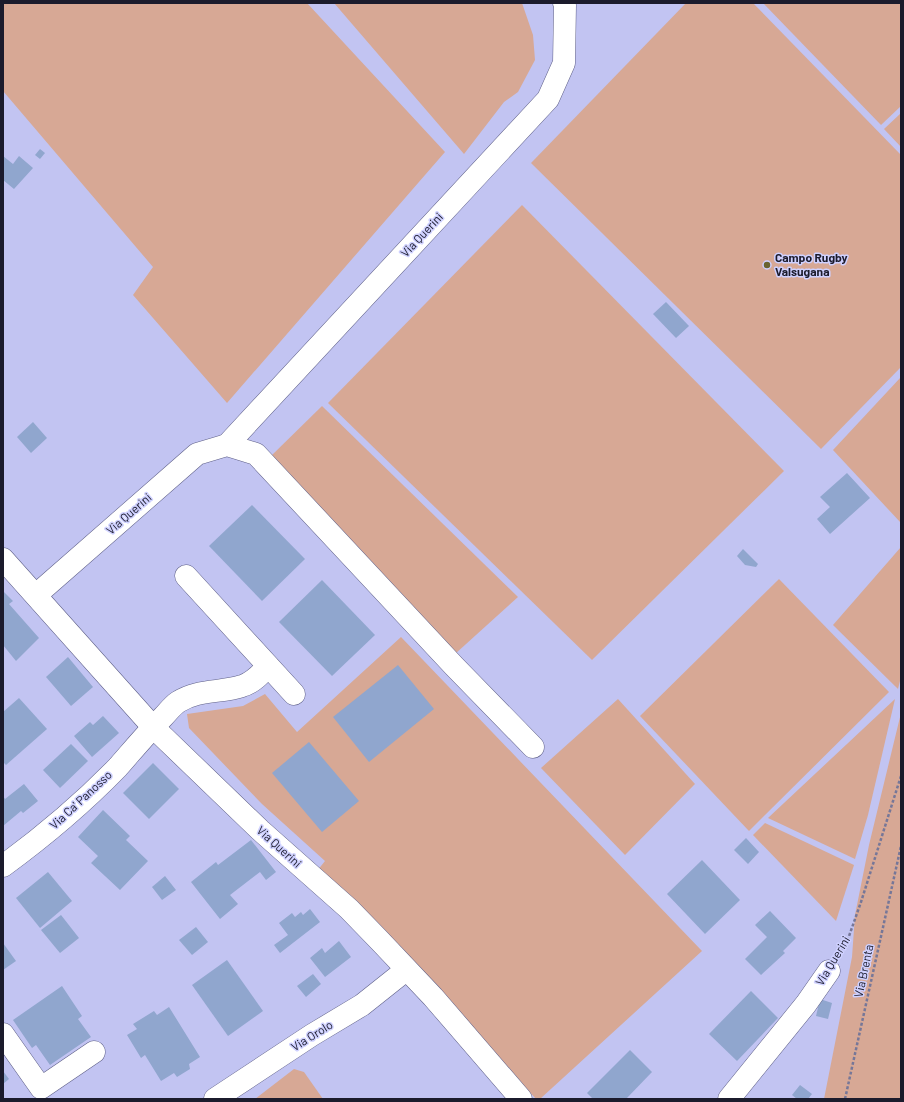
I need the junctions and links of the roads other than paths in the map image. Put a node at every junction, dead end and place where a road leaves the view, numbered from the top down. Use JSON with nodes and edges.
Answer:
{"nodes":[{"id":1,"x":564,"y":3,"type":"edge"},
{"id":2,"x":227,"y":445,"type":"junction"},
{"id":3,"x":3,"y":559,"type":"edge"},
{"id":4,"x":186,"y":576,"type":"dead end"},
{"id":5,"x":36,"y":595,"type":"junction"},
{"id":6,"x":268,"y":666,"type":"junction"},
{"id":7,"x":294,"y":694,"type":"dead end"},
{"id":8,"x":153,"y":727,"type":"junction"},
{"id":9,"x":533,"y":747,"type":"dead end"},
{"id":10,"x":3,"y":866,"type":"edge"},
{"id":11,"x":406,"y":970,"type":"junction"},
{"id":12,"x":829,"y":970,"type":"road end"},
{"id":13,"x":3,"y":1034,"type":"edge"},
{"id":14,"x":94,"y":1052,"type":"dead end"},
{"id":15,"x":215,"y":1099,"type":"edge"},
{"id":16,"x":521,"y":1099,"type":"edge"},
{"id":17,"x":729,"y":1099,"type":"edge"}],
"edges":[{"from":1,"to":2,"type":"street","name":"Via Querini"},
{"from":2,"to":5,"type":"street","name":"Via Querini"},
{"from":2,"to":9,"type":"street"},
{"from":3,"to":5,"type":"street","name":"Via Querini"},
{"from":4,"to":6,"type":"street"},
{"from":5,"to":8,"type":"street","name":"Via Querini"},
{"from":6,"to":7,"type":"street"},
{"from":6,"to":8,"type":"street","name":"Via Ca' Panosso"},
{"from":8,"to":10,"type":"street","name":"Via Ca' Panosso"},
{"from":8,"to":11,"type":"street","name":"Via Querini"},
{"from":11,"to":15,"type":"street","name":"Via Orolo"},
{"from":11,"to":16,"type":"street","name":"Via Querini"},
{"from":12,"to":17,"type":"street","name":"Via Querini"},
{"from":13,"to":14,"type":"street"}]}
